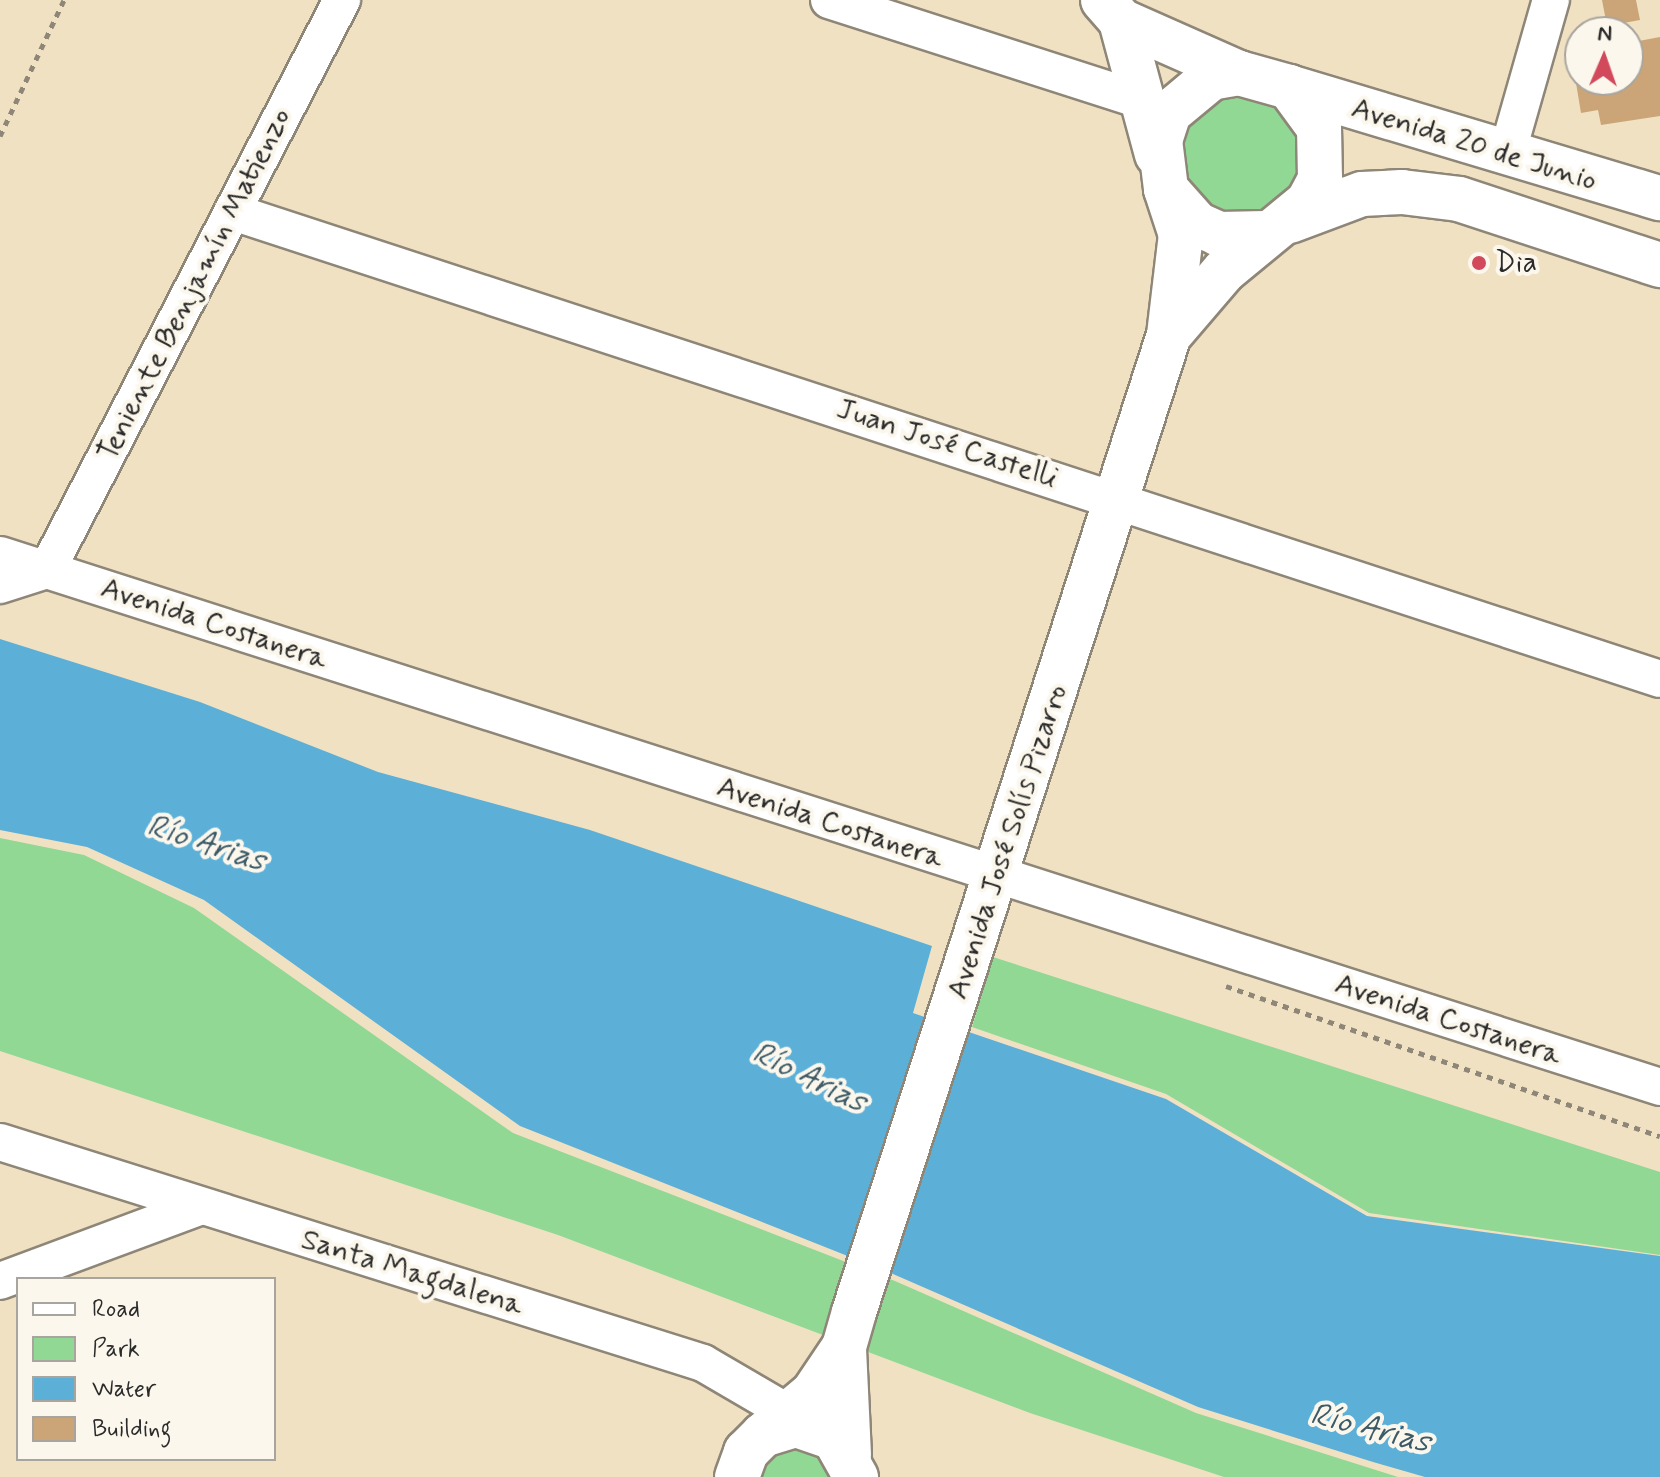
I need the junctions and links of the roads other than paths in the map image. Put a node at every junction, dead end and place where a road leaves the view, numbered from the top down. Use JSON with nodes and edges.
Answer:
{"nodes":[{"id":1,"x":342,"y":0,"type":"edge"},
{"id":2,"x":829,"y":0,"type":"edge"},
{"id":3,"x":1551,"y":0,"type":"edge"},
{"id":4,"x":1112,"y":11,"type":"edge"},
{"id":5,"x":1239,"y":73,"type":"junction"},
{"id":6,"x":1289,"y":87,"type":"junction"},
{"id":7,"x":1146,"y":102,"type":"junction"},
{"id":8,"x":1507,"y":154,"type":"junction"},
{"id":9,"x":1163,"y":178,"type":"junction"},
{"id":10,"x":1660,"y":198,"type":"edge"},
{"id":11,"x":233,"y":212,"type":"junction"},
{"id":12,"x":1278,"y":227,"type":"junction"},
{"id":13,"x":1660,"y":265,"type":"edge"},
{"id":14,"x":1169,"y":335,"type":"junction"},
{"id":15,"x":1121,"y":501,"type":"junction"},
{"id":16,"x":0,"y":555,"type":"edge"},
{"id":17,"x":47,"y":570,"type":"junction"},
{"id":18,"x":0,"y":585,"type":"edge"},
{"id":19,"x":1660,"y":679,"type":"edge"},
{"id":20,"x":997,"y":877,"type":"junction"},
{"id":21,"x":1660,"y":1087,"type":"edge"},
{"id":22,"x":0,"y":1142,"type":"edge"},
{"id":23,"x":199,"y":1207,"type":"junction"},
{"id":24,"x":0,"y":1281,"type":"edge"},
{"id":25,"x":849,"y":1329,"type":"junction"},
{"id":26,"x":788,"y":1425,"type":"junction"},
{"id":27,"x":852,"y":1466,"type":"edge"},
{"id":28,"x":735,"y":1476,"type":"edge"}],
"edges":[{"from":1,"to":11,"type":"street","name":"Teniente Benjamín Matienzo"},
{"from":2,"to":7,"type":"street"},
{"from":3,"to":8,"type":"street"},
{"from":4,"to":5,"type":"street"},
{"from":4,"to":7,"type":"street"},
{"from":5,"to":6,"type":"street"},
{"from":5,"to":9,"type":"street"},
{"from":6,"to":8,"type":"street","name":"Avenida 20 de Junio"},
{"from":6,"to":12,"type":"street"},
{"from":7,"to":9,"type":"street"},
{"from":8,"to":10,"type":"street","name":"Avenida 20 de Junio"},
{"from":9,"to":12,"type":"street"},
{"from":9,"to":14,"type":"street","name":"Avenida José Solís Pizarro"},
{"from":11,"to":15,"type":"street","name":"Juan José Castelli"},
{"from":11,"to":17,"type":"street","name":"Teniente Benjamín Matienzo"},
{"from":12,"to":13,"type":"street"},
{"from":12,"to":14,"type":"street","name":"Avenida José Solís Pizarro"},
{"from":14,"to":15,"type":"street","name":"Avenida José Solís Pizarro"},
{"from":15,"to":19,"type":"street","name":"Juan José Castelli"},
{"from":15,"to":20,"type":"street","name":"Avenida José Solís Pizarro"},
{"from":16,"to":17,"type":"street","name":"Avenida Costanera"},
{"from":17,"to":18,"type":"street"},
{"from":17,"to":20,"type":"street","name":"Avenida Costanera"},
{"from":20,"to":21,"type":"street","name":"Avenida Costanera"},
{"from":20,"to":25,"type":"street","name":"Avenida José Solís Pizarro"},
{"from":22,"to":23,"type":"street","name":"Santa Magdalena"},
{"from":23,"to":24,"type":"street"},
{"from":23,"to":26,"type":"street","name":"Santa Magdalena"},
{"from":25,"to":26,"type":"street","name":"Avenida José Solís Pizarro"},
{"from":25,"to":27,"type":"street","name":"Avenida José Solís Pizarro"},
{"from":26,"to":27,"type":"street"},
{"from":26,"to":28,"type":"street","name":"Avenida José Solís Pizarro"}]}
